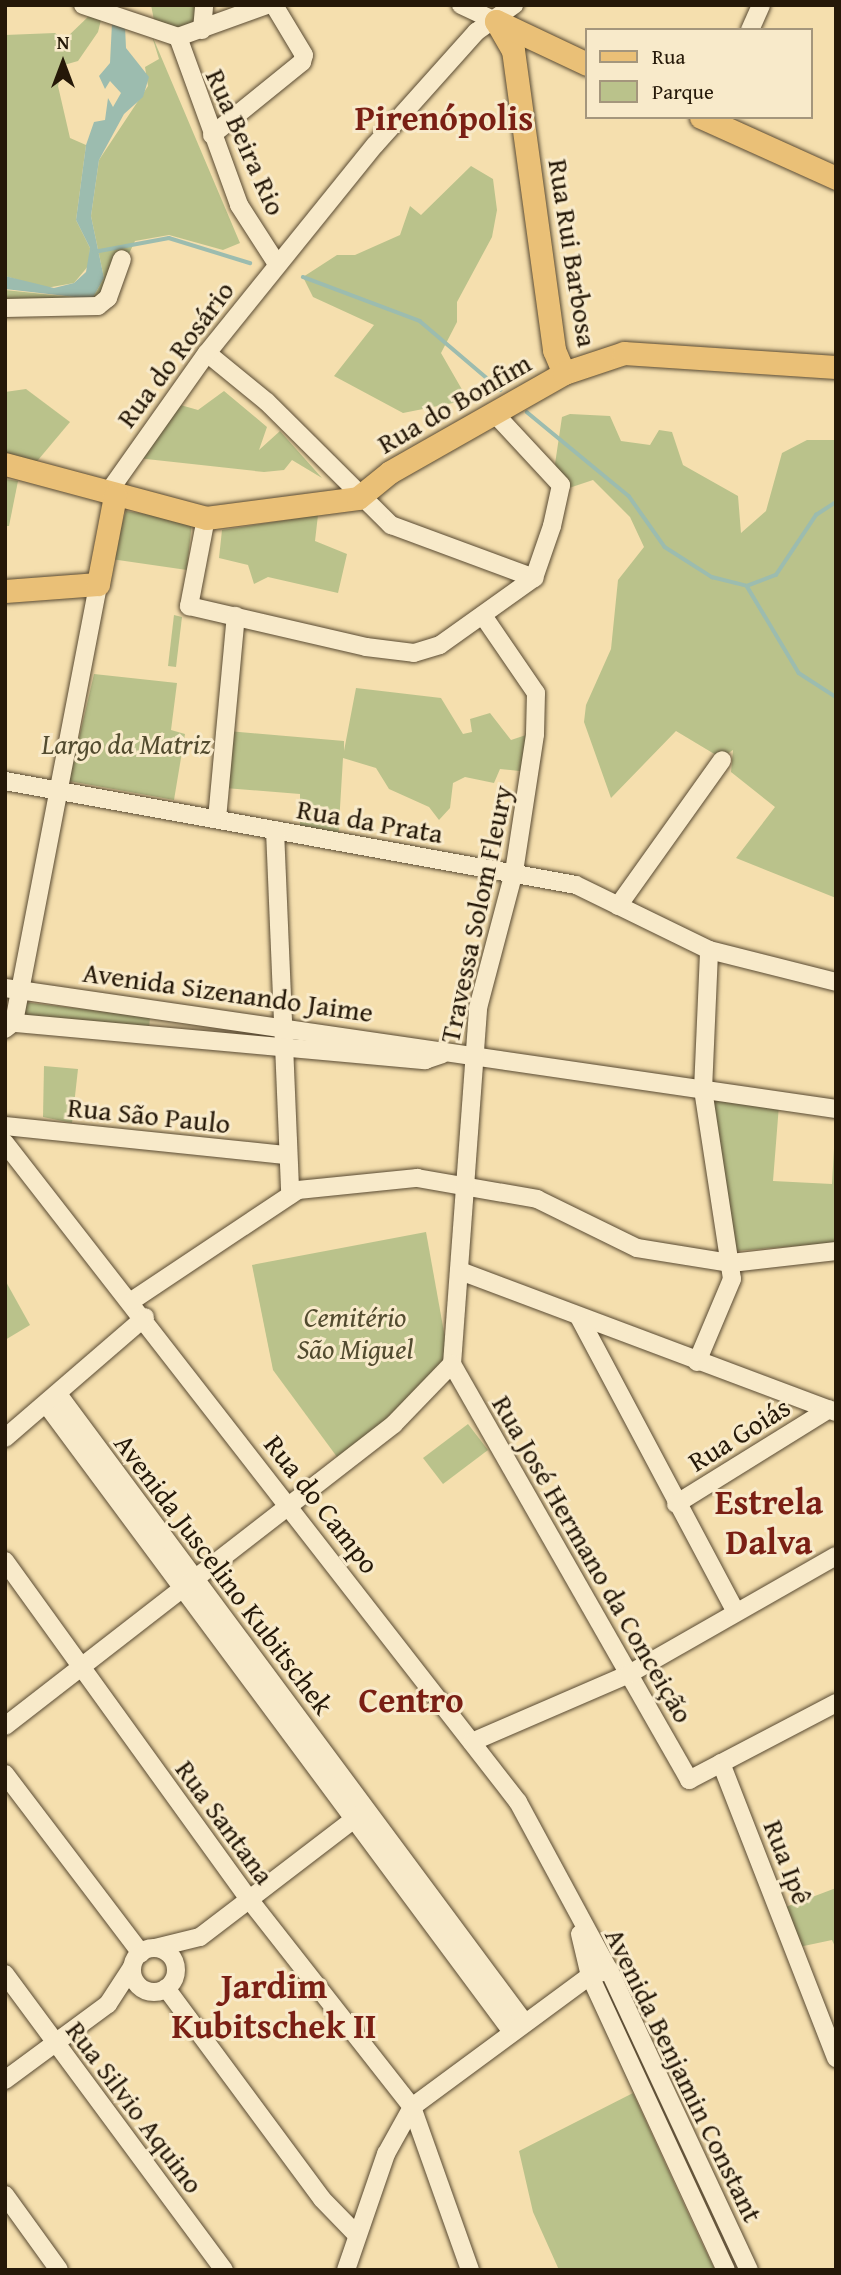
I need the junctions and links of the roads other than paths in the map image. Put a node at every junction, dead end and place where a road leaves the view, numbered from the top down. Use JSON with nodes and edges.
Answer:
{"nodes":[{"id":1,"x":204,"y":5,"type":"edge"},
{"id":2,"x":267,"y":5,"type":"edge"},
{"id":3,"x":274,"y":5,"type":"edge"},
{"id":4,"x":461,"y":5,"type":"edge"},
{"id":5,"x":514,"y":5,"type":"edge"},
{"id":6,"x":761,"y":5,"type":"edge"},
{"id":7,"x":88,"y":9,"type":"edge"},
{"id":8,"x":496,"y":21,"type":"junction"},
{"id":9,"x":752,"y":28,"type":"edge"},
{"id":10,"x":202,"y":30,"type":"junction"},
{"id":11,"x":178,"y":37,"type":"junction"},
{"id":12,"x":541,"y":43,"type":"junction"},
{"id":13,"x":513,"y":50,"type":"junction"},
{"id":14,"x":586,"y":64,"type":"edge"},
{"id":15,"x":710,"y":119,"type":"edge"},
{"id":16,"x":212,"y":135,"type":"junction"},
{"id":17,"x":836,"y":178,"type":"edge"},
{"id":18,"x":122,"y":259,"type":"dead end"},
{"id":19,"x":277,"y":264,"type":"junction"},
{"id":20,"x":5,"y":308,"type":"edge"},
{"id":21,"x":207,"y":353,"type":"junction"},
{"id":22,"x":836,"y":367,"type":"edge"},
{"id":23,"x":564,"y":373,"type":"junction"},
{"id":24,"x":496,"y":415,"type":"junction"},
{"id":25,"x":5,"y":464,"type":"edge"},
{"id":26,"x":112,"y":489,"type":"junction"},
{"id":27,"x":358,"y":498,"type":"junction"},
{"id":28,"x":206,"y":518,"type":"junction"},
{"id":29,"x":534,"y":578,"type":"junction"},
{"id":30,"x":95,"y":584,"type":"junction"},
{"id":31,"x":5,"y":591,"type":"edge"},
{"id":32,"x":236,"y":616,"type":"junction"},
{"id":33,"x":484,"y":617,"type":"junction"},
{"id":34,"x":722,"y":760,"type":"dead end"},
{"id":35,"x":5,"y":781,"type":"edge"},
{"id":36,"x":54,"y":788,"type":"junction"},
{"id":37,"x":217,"y":819,"type":"junction"},
{"id":38,"x":275,"y":830,"type":"junction"},
{"id":39,"x":514,"y":872,"type":"junction"},
{"id":40,"x":618,"y":906,"type":"junction"},
{"id":41,"x":709,"y":950,"type":"junction"},
{"id":42,"x":836,"y":982,"type":"edge"},
{"id":43,"x":9,"y":989,"type":"edge"},
{"id":44,"x":154,"y":1009,"type":"junction"},
{"id":45,"x":8,"y":1024,"type":"edge"},
{"id":46,"x":280,"y":1027,"type":"junction"},
{"id":47,"x":152,"y":1034,"type":"junction"},
{"id":48,"x":283,"y":1047,"type":"junction"},
{"id":49,"x":443,"y":1054,"type":"junction"},
{"id":50,"x":471,"y":1058,"type":"junction"},
{"id":51,"x":703,"y":1090,"type":"junction"},
{"id":52,"x":836,"y":1109,"type":"edge"},
{"id":53,"x":5,"y":1126,"type":"edge"},
{"id":54,"x":5,"y":1143,"type":"edge"},
{"id":55,"x":288,"y":1155,"type":"junction"},
{"id":56,"x":468,"y":1183,"type":"junction"},
{"id":57,"x":290,"y":1195,"type":"junction"},
{"id":58,"x":836,"y":1251,"type":"edge"},
{"id":59,"x":731,"y":1263,"type":"junction"},
{"id":60,"x":463,"y":1272,"type":"junction"},
{"id":61,"x":133,"y":1300,"type":"junction"},
{"id":62,"x":145,"y":1317,"type":"junction"},
{"id":63,"x":579,"y":1317,"type":"junction"},
{"id":64,"x":697,"y":1362,"type":"junction"},
{"id":65,"x":452,"y":1364,"type":"junction"},
{"id":66,"x":52,"y":1399,"type":"junction"},
{"id":67,"x":832,"y":1411,"type":"edge"},
{"id":68,"x":5,"y":1438,"type":"edge"},
{"id":69,"x":289,"y":1504,"type":"junction"},
{"id":70,"x":676,"y":1504,"type":"junction"},
{"id":71,"x":836,"y":1556,"type":"edge"},
{"id":72,"x":5,"y":1561,"type":"edge"},
{"id":73,"x":188,"y":1584,"type":"junction"},
{"id":74,"x":735,"y":1611,"type":"junction"},
{"id":75,"x":80,"y":1668,"type":"junction"},
{"id":76,"x":629,"y":1674,"type":"junction"},
{"id":77,"x":836,"y":1703,"type":"edge"},
{"id":78,"x":5,"y":1726,"type":"edge"},
{"id":79,"x":472,"y":1742,"type":"junction"},
{"id":80,"x":722,"y":1763,"type":"junction"},
{"id":81,"x":5,"y":1774,"type":"edge"},
{"id":82,"x":359,"y":1815,"type":"junction"},
{"id":83,"x":252,"y":1903,"type":"junction"},
{"id":84,"x":575,"y":1913,"type":"junction"},
{"id":85,"x":200,"y":1937,"type":"junction"},
{"id":86,"x":143,"y":1956,"type":"junction"},
{"id":87,"x":609,"y":1970,"type":"junction"},
{"id":88,"x":5,"y":1974,"type":"edge"},
{"id":89,"x":590,"y":1976,"type":"junction"},
{"id":90,"x":164,"y":1984,"type":"junction"},
{"id":91,"x":108,"y":2004,"type":"junction"},
{"id":92,"x":518,"y":2027,"type":"junction"},
{"id":93,"x":54,"y":2042,"type":"junction"},
{"id":94,"x":836,"y":2058,"type":"edge"},
{"id":95,"x":5,"y":2080,"type":"edge"},
{"id":96,"x":412,"y":2107,"type":"junction"},
{"id":97,"x":689,"y":2139,"type":"junction"},
{"id":98,"x":670,"y":2148,"type":"junction"},
{"id":99,"x":5,"y":2195,"type":"edge"},
{"id":100,"x":356,"y":2234,"type":"junction"},
{"id":101,"x":59,"y":2270,"type":"edge"},
{"id":102,"x":224,"y":2270,"type":"edge"},
{"id":103,"x":346,"y":2270,"type":"edge"},
{"id":104,"x":470,"y":2270,"type":"edge"},
{"id":105,"x":726,"y":2270,"type":"edge"},
{"id":106,"x":749,"y":2270,"type":"edge"}],
"edges":[{"from":1,"to":10,"type":"street"},
{"from":2,"to":10,"type":"street"},
{"from":3,"to":16,"type":"street"},
{"from":4,"to":8,"type":"street"},
{"from":5,"to":8,"type":"street","name":"Rua do Rosário"},
{"from":6,"to":9,"type":"street"},
{"from":7,"to":11,"type":"street"},
{"from":8,"to":12,"type":"main road"},
{"from":8,"to":13,"type":"main road","name":"Rua Rui Barbosa"},
{"from":8,"to":19,"type":"street","name":"Rua do Rosário"},
{"from":10,"to":11,"type":"street"},
{"from":11,"to":16,"type":"street","name":"Rua Beira Rio"},
{"from":12,"to":13,"type":"main road"},
{"from":12,"to":14,"type":"main road"},
{"from":13,"to":23,"type":"main road","name":"Rua Rui Barbosa"},
{"from":15,"to":17,"type":"main road"},
{"from":16,"to":19,"type":"street","name":"Rua Beira Rio"},
{"from":18,"to":20,"type":"street"},
{"from":19,"to":21,"type":"street","name":"Rua do Rosário"},
{"from":21,"to":26,"type":"street","name":"Rua do Rosário"},
{"from":21,"to":27,"type":"street"},
{"from":22,"to":23,"type":"main road","name":"Rua do Bonfim"},
{"from":23,"to":24,"type":"main road","name":"Rua do Bonfim"},
{"from":24,"to":27,"type":"main road","name":"Rua do Bonfim"},
{"from":24,"to":29,"type":"street"},
{"from":25,"to":26,"type":"main road"},
{"from":26,"to":28,"type":"main road"},
{"from":26,"to":30,"type":"main road"},
{"from":27,"to":28,"type":"main road"},
{"from":27,"to":29,"type":"street"},
{"from":28,"to":32,"type":"street"},
{"from":29,"to":33,"type":"street"},
{"from":30,"to":31,"type":"main road"},
{"from":30,"to":36,"type":"street"},
{"from":32,"to":33,"type":"street"},
{"from":32,"to":37,"type":"street"},
{"from":33,"to":39,"type":"street","name":"Travessa Solom Fleury"},
{"from":34,"to":40,"type":"street"},
{"from":35,"to":36,"type":"street","name":"Rua da Prata"},
{"from":36,"to":37,"type":"street","name":"Rua da Prata"},
{"from":36,"to":43,"type":"street"},
{"from":37,"to":38,"type":"street","name":"Rua da Prata"},
{"from":38,"to":39,"type":"street","name":"Rua da Prata"},
{"from":38,"to":46,"type":"street"},
{"from":39,"to":40,"type":"street","name":"Rua da Prata"},
{"from":39,"to":50,"type":"street","name":"Travessa Solom Fleury"},
{"from":40,"to":41,"type":"street","name":"Rua da Prata"},
{"from":41,"to":42,"type":"street","name":"Rua da Prata"},
{"from":41,"to":51,"type":"street"},
{"from":43,"to":44,"type":"street","name":"Avenida Sizenando Jaime"},
{"from":43,"to":45,"type":"street"},
{"from":44,"to":46,"type":"street","name":"Avenida Sizenando Jaime"},
{"from":44,"to":47,"type":"street"},
{"from":45,"to":47,"type":"street","name":"Avenida Sizenando Jaime"},
{"from":46,"to":48,"type":"street"},
{"from":46,"to":49,"type":"street","name":"Avenida Sizenando Jaime"},
{"from":47,"to":48,"type":"street","name":"Avenida Sizenando Jaime"},
{"from":48,"to":49,"type":"street","name":"Avenida Sizenando Jaime"},
{"from":48,"to":55,"type":"street"},
{"from":49,"to":50,"type":"street","name":"Avenida Sizenando Jaime"},
{"from":50,"to":51,"type":"street","name":"Avenida Sizenando Jaime"},
{"from":50,"to":56,"type":"street","name":"Travessa Solom Fleury"},
{"from":51,"to":52,"type":"street","name":"Avenida Sizenando Jaime"},
{"from":51,"to":59,"type":"street"},
{"from":53,"to":55,"type":"street","name":"Rua São Paulo"},
{"from":54,"to":61,"type":"street","name":"Rua do Campo"},
{"from":55,"to":57,"type":"street"},
{"from":56,"to":57,"type":"street"},
{"from":56,"to":59,"type":"street"},
{"from":56,"to":60,"type":"street","name":"Travessa Solom Fleury"},
{"from":57,"to":61,"type":"street"},
{"from":58,"to":59,"type":"street"},
{"from":59,"to":64,"type":"street"},
{"from":60,"to":63,"type":"street"},
{"from":60,"to":65,"type":"street","name":"Travessa Solom Fleury"},
{"from":61,"to":62,"type":"street","name":"Rua do Campo"},
{"from":62,"to":66,"type":"street"},
{"from":62,"to":69,"type":"street","name":"Rua do Campo"},
{"from":63,"to":64,"type":"street"},
{"from":63,"to":70,"type":"street"},
{"from":64,"to":67,"type":"street"},
{"from":65,"to":69,"type":"street"},
{"from":65,"to":76,"type":"street","name":"Rua José Hermano da Conceição"},
{"from":66,"to":68,"type":"street"},
{"from":66,"to":73,"type":"street","name":"Avenida Juscelino Kubitschek"},
{"from":67,"to":70,"type":"street","name":"Rua Goiás"},
{"from":69,"to":73,"type":"street"},
{"from":69,"to":79,"type":"street","name":"Rua do Campo"},
{"from":70,"to":74,"type":"street"},
{"from":71,"to":74,"type":"street"},
{"from":72,"to":75,"type":"street","name":"Rua Santana"},
{"from":73,"to":75,"type":"street"},
{"from":73,"to":82,"type":"street","name":"Avenida Juscelino Kubitschek"},
{"from":74,"to":76,"type":"street"},
{"from":75,"to":78,"type":"street"},
{"from":75,"to":83,"type":"street","name":"Rua Santana"},
{"from":76,"to":79,"type":"street"},
{"from":76,"to":80,"type":"street","name":"Rua José Hermano da Conceição"},
{"from":77,"to":80,"type":"street"},
{"from":79,"to":84,"type":"street","name":"Rua do Campo"},
{"from":80,"to":94,"type":"street","name":"Rua Ipê"},
{"from":81,"to":86,"type":"street"},
{"from":82,"to":83,"type":"street"},
{"from":82,"to":92,"type":"street","name":"Avenida Juscelino Kubitschek"},
{"from":83,"to":85,"type":"street"},
{"from":83,"to":96,"type":"street","name":"Rua Santana"},
{"from":84,"to":87,"type":"street","name":"Avenida Benjamin Constant"},
{"from":84,"to":89,"type":"street","name":"Avenida Benjamin Constant"},
{"from":85,"to":86,"type":"street"},
{"from":85,"to":90,"type":"street"},
{"from":86,"to":90,"type":"street"},
{"from":86,"to":90,"type":"street"},
{"from":86,"to":91,"type":"street"},
{"from":87,"to":89,"type":"street"},
{"from":87,"to":97,"type":"street","name":"Avenida Benjamin Constant"},
{"from":88,"to":93,"type":"street","name":"Rua Silvio Aquino"},
{"from":89,"to":92,"type":"street"},
{"from":89,"to":98,"type":"street","name":"Avenida Benjamin Constant"},
{"from":90,"to":91,"type":"street"},
{"from":90,"to":100,"type":"street"},
{"from":91,"to":93,"type":"street"},
{"from":92,"to":96,"type":"street"},
{"from":93,"to":95,"type":"street"},
{"from":93,"to":102,"type":"street","name":"Rua Silvio Aquino"},
{"from":96,"to":100,"type":"street"},
{"from":96,"to":104,"type":"street","name":"Rua Santana"},
{"from":97,"to":98,"type":"street"},
{"from":97,"to":106,"type":"street","name":"Avenida Benjamin Constant"},
{"from":98,"to":105,"type":"street","name":"Avenida Benjamin Constant"},
{"from":99,"to":101,"type":"street"},
{"from":100,"to":103,"type":"street"}]}
